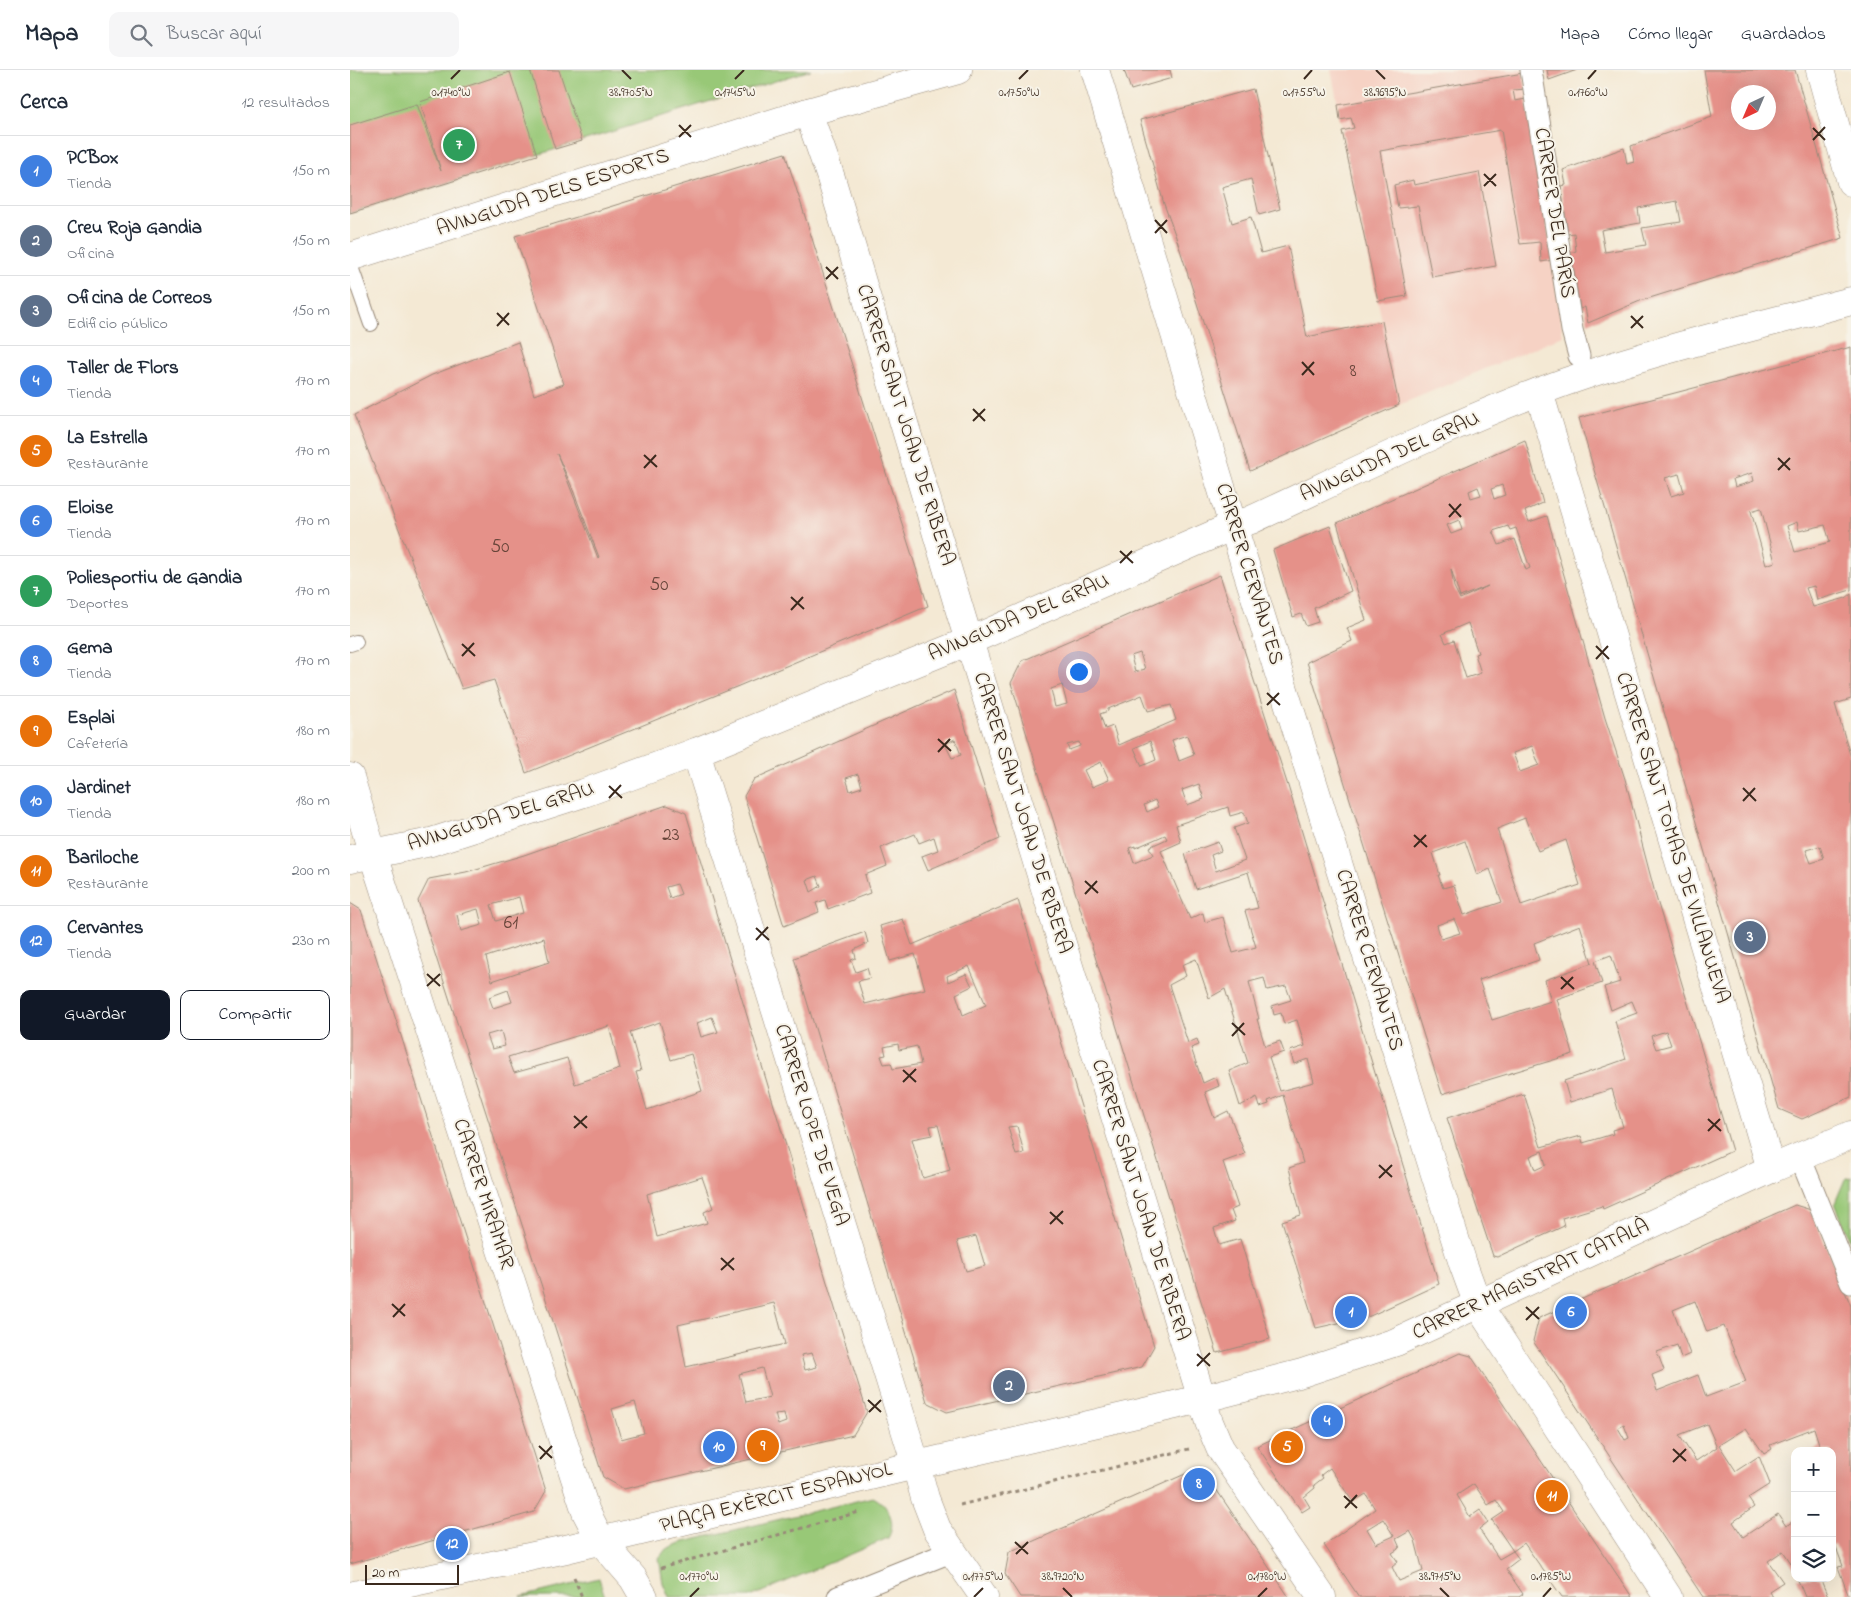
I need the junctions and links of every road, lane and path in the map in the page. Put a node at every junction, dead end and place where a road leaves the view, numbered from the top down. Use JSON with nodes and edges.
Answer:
{"nodes":[{"id":1,"x":958,"y":70,"type":"edge"},
{"id":2,"x":1095,"y":70,"type":"edge"},
{"id":3,"x":1531,"y":70,"type":"edge"},
{"id":4,"x":1820,"y":70,"type":"edge"},
{"id":5,"x":808,"y":112,"type":"junction"},
{"id":6,"x":1851,"y":182,"type":"edge"},
{"id":7,"x":350,"y":258,"type":"edge"},
{"id":8,"x":350,"y":264,"type":"edge"},
{"id":9,"x":1851,"y":301,"type":"edge"},
{"id":10,"x":372,"y":324,"type":"dead end"},
{"id":11,"x":1579,"y":356,"type":"dead end"},
{"id":12,"x":1539,"y":392,"type":"junction"},
{"id":13,"x":1234,"y":526,"type":"junction"},
{"id":14,"x":969,"y":640,"type":"junction"},
{"id":15,"x":696,"y":752,"type":"junction"},
{"id":16,"x":350,"y":777,"type":"edge"},
{"id":17,"x":361,"y":857,"type":"edge"},
{"id":18,"x":1851,"y":1135,"type":"edge"},
{"id":19,"x":1800,"y":1157,"type":"junction"},
{"id":20,"x":1771,"y":1169,"type":"junction"},
{"id":21,"x":1851,"y":1283,"type":"edge"},
{"id":22,"x":1478,"y":1305,"type":"junction"},
{"id":23,"x":1201,"y":1399,"type":"junction"},
{"id":24,"x":916,"y":1465,"type":"junction"},
{"id":25,"x":864,"y":1511,"type":"dead end"},
{"id":26,"x":601,"y":1541,"type":"junction"},
{"id":27,"x":953,"y":1551,"type":"junction"},
{"id":28,"x":573,"y":1574,"type":"dead end"},
{"id":29,"x":582,"y":1576,"type":"dead end"},
{"id":30,"x":638,"y":1587,"type":"edge"},
{"id":31,"x":350,"y":1596,"type":"edge"},
{"id":32,"x":838,"y":1597,"type":"edge"},
{"id":33,"x":984,"y":1597,"type":"edge"},
{"id":34,"x":1322,"y":1597,"type":"edge"},
{"id":35,"x":1668,"y":1597,"type":"edge"}],
"edges":[{"from":1,"to":5,"type":"street","name":"AVINGUDA DELS ESPORTS"},
{"from":2,"to":13,"type":"street","name":"CARRER CERVANTES"},
{"from":3,"to":11,"type":"street","name":"CARRER DEL PARÍS"},
{"from":4,"to":6,"type":"street"},
{"from":5,"to":7,"type":"street","name":"AVINGUDA DELS ESPORTS"},
{"from":5,"to":14,"type":"street","name":"CARRER SANT JOAN DE RIBERA"},
{"from":8,"to":10,"type":"lane"},
{"from":9,"to":12,"type":"street","name":"AVINGUDA DEL GRAU"},
{"from":12,"to":13,"type":"street","name":"AVINGUDA DEL GRAU"},
{"from":12,"to":20,"type":"street","name":"CARRER SANT TOMAS DE VILLANUEVA"},
{"from":13,"to":14,"type":"street","name":"AVINGUDA DEL GRAU"},
{"from":13,"to":22,"type":"street","name":"CARRER CERVANTES"},
{"from":14,"to":15,"type":"street","name":"AVINGUDA DEL GRAU"},
{"from":14,"to":23,"type":"street","name":"CARRER SANT JOAN DE RIBERA"},
{"from":15,"to":17,"type":"street","name":"AVINGUDA DEL GRAU"},
{"from":15,"to":24,"type":"street","name":"CARRER LOPE DE VEGA"},
{"from":16,"to":17,"type":"street","name":"CARRER MIRAMAR"},
{"from":17,"to":26,"type":"street","name":"CARRER MIRAMAR"},
{"from":18,"to":19,"type":"street","name":"CARRER MAGISTRAT CATALÀ"},
{"from":19,"to":20,"type":"street","name":"CARRER MAGISTRAT CATALÀ"},
{"from":19,"to":21,"type":"street"},
{"from":20,"to":22,"type":"street","name":"CARRER MAGISTRAT CATALÀ"},
{"from":22,"to":23,"type":"street","name":"CARRER MAGISTRAT CATALÀ"},
{"from":22,"to":35,"type":"street","name":"CARRER CERVANTES"},
{"from":23,"to":24,"type":"street","name":"PLAÇA EXÈRCIT ESPANYOL"},
{"from":23,"to":34,"type":"street","name":"CARRER SANT JOAN DE RIBERA"},
{"from":24,"to":26,"type":"street","name":"PLAÇA EXÈRCIT ESPANYOL"},
{"from":24,"to":27,"type":"street","name":"CARRER LOPE DE VEGA"},
{"from":25,"to":30,"type":"path"},
{"from":26,"to":30,"type":"street","name":"CARRER MIRAMAR"},
{"from":26,"to":31,"type":"street","name":"PLAÇA EXÈRCIT ESPANYOL"},
{"from":27,"to":32,"type":"street"},
{"from":27,"to":33,"type":"street","name":"CARRER LOPE DE VEGA"},
{"from":28,"to":29,"type":"path"}]}
